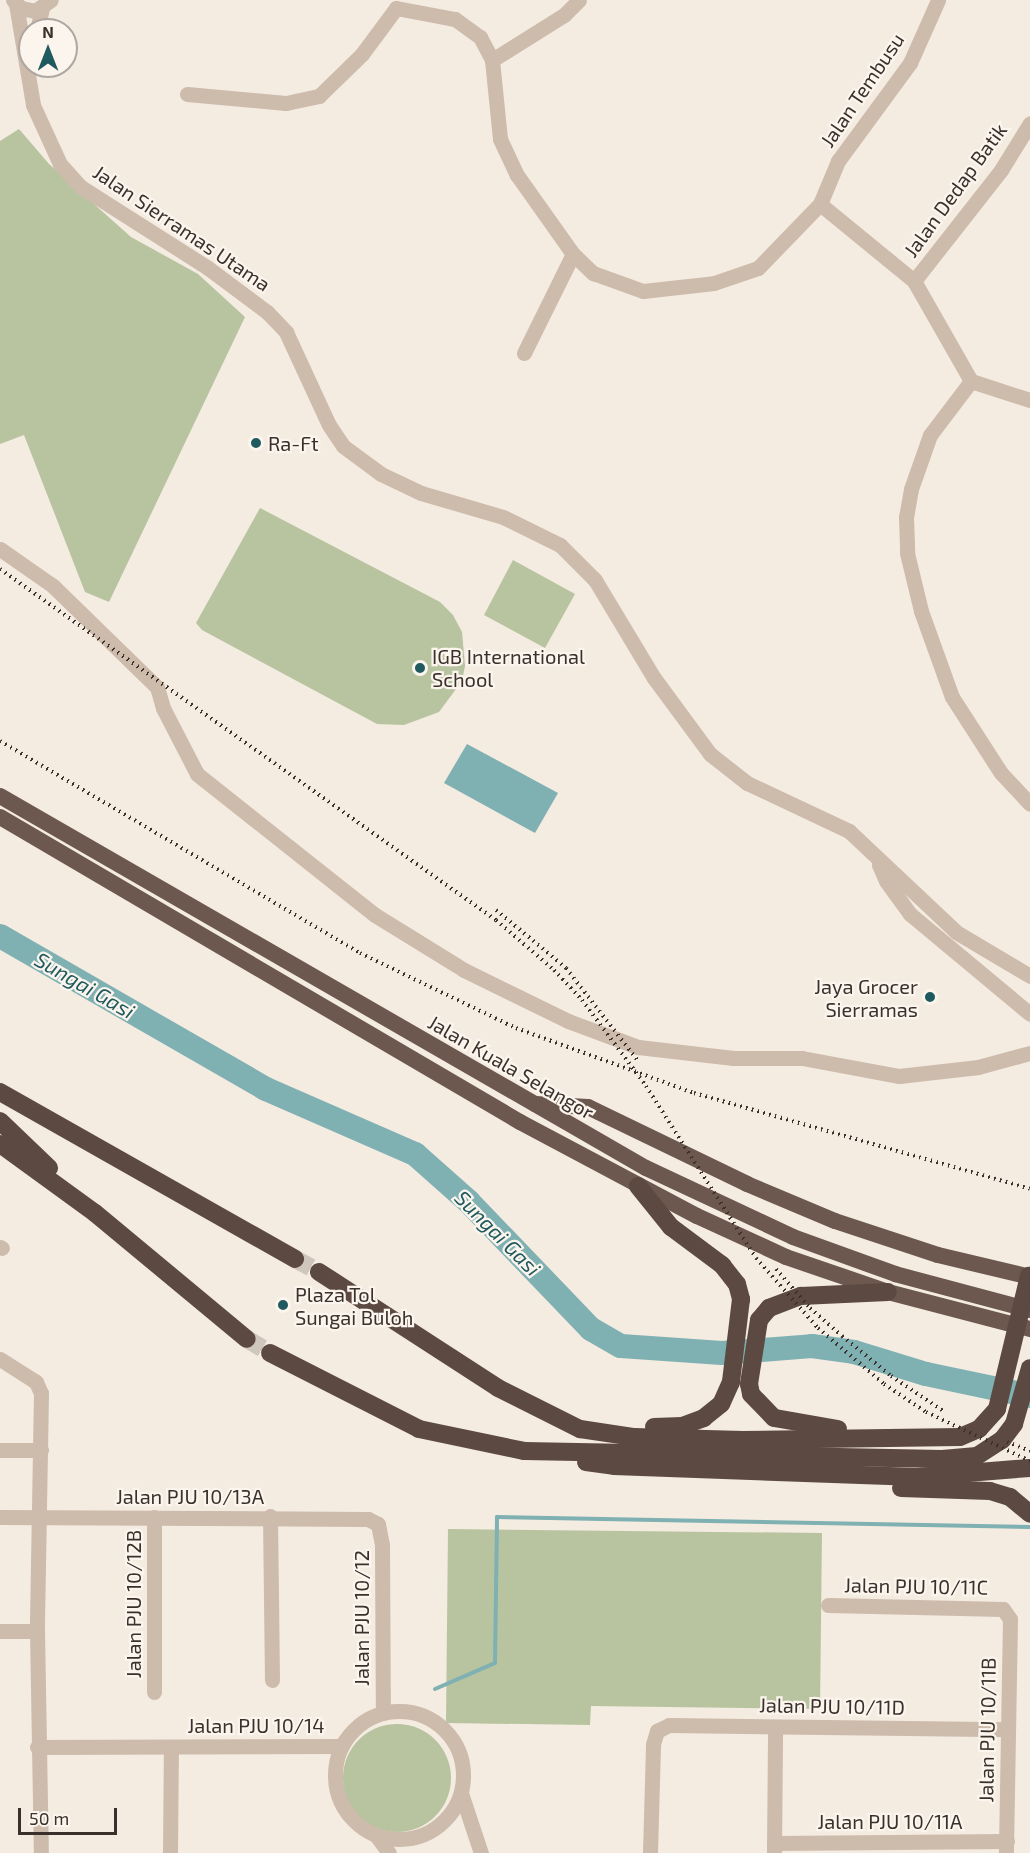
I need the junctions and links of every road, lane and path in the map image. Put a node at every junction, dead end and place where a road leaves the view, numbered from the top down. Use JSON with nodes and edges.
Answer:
{"nodes":[{"id":1,"x":579,"y":0,"type":"edge"},
{"id":2,"x":938,"y":0,"type":"edge"},
{"id":3,"x":14,"y":2,"type":"edge"},
{"id":4,"x":47,"y":4,"type":"edge"},
{"id":5,"x":394,"y":4,"type":"edge"},
{"id":6,"x":18,"y":18,"type":"edge"},
{"id":7,"x":492,"y":60,"type":"junction"},
{"id":8,"x":30,"y":78,"type":"edge"},
{"id":9,"x":187,"y":94,"type":"dead end"},
{"id":10,"x":1030,"y":123,"type":"edge"},
{"id":11,"x":820,"y":204,"type":"junction"},
{"id":12,"x":573,"y":254,"type":"junction"},
{"id":13,"x":914,"y":281,"type":"junction"},
{"id":14,"x":524,"y":353,"type":"dead end"},
{"id":15,"x":971,"y":381,"type":"junction"},
{"id":16,"x":1030,"y":400,"type":"edge"},
{"id":17,"x":0,"y":549,"type":"edge"},
{"id":18,"x":0,"y":796,"type":"edge"},
{"id":19,"x":1030,"y":804,"type":"edge"},
{"id":20,"x":0,"y":817,"type":"edge"},
{"id":21,"x":877,"y":859,"type":"junction"},
{"id":22,"x":1030,"y":976,"type":"edge"},
{"id":23,"x":1030,"y":1014,"type":"edge"},
{"id":24,"x":1030,"y":1053,"type":"edge"},
{"id":25,"x":0,"y":1092,"type":"edge"},
{"id":26,"x":531,"y":1104,"type":"junction"},
{"id":27,"x":0,"y":1121,"type":"edge"},
{"id":28,"x":0,"y":1144,"type":"edge"},
{"id":29,"x":638,"y":1186,"type":"junction"},
{"id":30,"x":95,"y":1213,"type":"junction"},
{"id":31,"x":295,"y":1259,"type":"tunnel mouth"},
{"id":32,"x":319,"y":1272,"type":"tunnel mouth"},
{"id":33,"x":1030,"y":1275,"type":"edge"},
{"id":34,"x":888,"y":1292,"type":"junction"},
{"id":35,"x":1030,"y":1310,"type":"edge"},
{"id":36,"x":1030,"y":1329,"type":"edge"},
{"id":37,"x":247,"y":1339,"type":"tunnel mouth"},
{"id":38,"x":270,"y":1353,"type":"tunnel mouth"},
{"id":39,"x":0,"y":1359,"type":"edge"},
{"id":40,"x":1030,"y":1368,"type":"edge"},
{"id":41,"x":740,"y":1383,"type":"junction"},
{"id":42,"x":580,"y":1429,"type":"junction"},
{"id":43,"x":890,"y":1437,"type":"junction"},
{"id":44,"x":0,"y":1450,"type":"edge"},
{"id":45,"x":41,"y":1450,"type":"junction"},
{"id":46,"x":524,"y":1451,"type":"junction"},
{"id":47,"x":1030,"y":1468,"type":"edge"},
{"id":48,"x":815,"y":1474,"type":"junction"},
{"id":49,"x":1028,"y":1511,"type":"edge"},
{"id":50,"x":270,"y":1516,"type":"junction"},
{"id":51,"x":0,"y":1517,"type":"edge"},
{"id":52,"x":38,"y":1517,"type":"junction"},
{"id":53,"x":154,"y":1517,"type":"junction"},
{"id":54,"x":378,"y":1524,"type":"joint"},
{"id":55,"x":828,"y":1605,"type":"dead end"},
{"id":56,"x":1003,"y":1609,"type":"joint"},
{"id":57,"x":0,"y":1631,"type":"edge"},
{"id":58,"x":37,"y":1631,"type":"junction"},
{"id":59,"x":272,"y":1680,"type":"dead end"},
{"id":60,"x":154,"y":1692,"type":"dead end"},
{"id":61,"x":383,"y":1713,"type":"junction"},
{"id":62,"x":775,"y":1726,"type":"junction"},
{"id":63,"x":1008,"y":1729,"type":"junction"},
{"id":64,"x":342,"y":1746,"type":"junction"},
{"id":65,"x":37,"y":1747,"type":"junction"},
{"id":66,"x":171,"y":1747,"type":"junction"},
{"id":67,"x":461,"y":1793,"type":"junction"},
{"id":68,"x":376,"y":1835,"type":"junction"},
{"id":69,"x":1006,"y":1847,"type":"edge"},
{"id":70,"x":774,"y":1848,"type":"edge"},
{"id":71,"x":899,"y":1848,"type":"edge"},
{"id":72,"x":41,"y":1853,"type":"edge"},
{"id":73,"x":170,"y":1853,"type":"edge"},
{"id":74,"x":389,"y":1853,"type":"edge"},
{"id":75,"x":481,"y":1853,"type":"edge"},
{"id":76,"x":650,"y":1853,"type":"edge"}],
"edges":[{"from":1,"to":7,"type":"street"},
{"from":2,"to":11,"type":"street","name":"Jalan Tembusu"},
{"from":3,"to":4,"type":"street"},
{"from":3,"to":6,"type":"street","name":"Jalan Sierramas Utama"},
{"from":5,"to":7,"type":"street"},
{"from":5,"to":9,"type":"street"},
{"from":7,"to":12,"type":"street"},
{"from":8,"to":21,"type":"street","name":"Jalan Sierramas Utama"},
{"from":10,"to":13,"type":"street","name":"Jalan Dedap Batik"},
{"from":11,"to":12,"type":"street"},
{"from":11,"to":13,"type":"street"},
{"from":12,"to":14,"type":"street"},
{"from":13,"to":15,"type":"street"},
{"from":15,"to":16,"type":"street"},
{"from":15,"to":19,"type":"street"},
{"from":17,"to":24,"type":"street"},
{"from":18,"to":26,"type":"highway","name":"Jalan Kuala Selangor"},
{"from":20,"to":29,"type":"highway"},
{"from":21,"to":22,"type":"street","name":"Jalan Sierramas Utama"},
{"from":21,"to":23,"type":"street","name":"Jalan Sierramas Utama"},
{"from":25,"to":31,"type":"highway"},
{"from":26,"to":33,"type":"highway"},
{"from":26,"to":35,"type":"highway","name":"Jalan Kuala Selangor"},
{"from":27,"to":30,"type":"highway"},
{"from":28,"to":30,"type":"highway"},
{"from":29,"to":34,"type":"highway"},
{"from":29,"to":41,"type":"highway"},
{"from":30,"to":37,"type":"highway"},
{"from":32,"to":42,"type":"highway"},
{"from":33,"to":43,"type":"highway","bridge":true},
{"from":34,"to":36,"type":"highway"},
{"from":34,"to":41,"type":"highway"},
{"from":38,"to":46,"type":"highway"},
{"from":39,"to":45,"type":"street"},
{"from":40,"to":46,"type":"highway"},
{"from":41,"to":42,"type":"highway"},
{"from":41,"to":43,"type":"highway"},
{"from":42,"to":43,"type":"highway"},
{"from":44,"to":45,"type":"street"},
{"from":45,"to":52,"type":"street"},
{"from":46,"to":48,"type":"highway"},
{"from":47,"to":48,"type":"highway"},
{"from":48,"to":49,"type":"highway"},
{"from":50,"to":53,"type":"street","name":"Jalan PJU 10/13A"},
{"from":50,"to":54,"type":"street","name":"Jalan PJU 10/13A"},
{"from":50,"to":59,"type":"street"},
{"from":51,"to":52,"type":"street","name":"Jalan PJU 10/13A"},
{"from":52,"to":53,"type":"street","name":"Jalan PJU 10/13A"},
{"from":52,"to":58,"type":"street"},
{"from":53,"to":60,"type":"street","name":"Jalan PJU 10/12B"},
{"from":54,"to":61,"type":"street","name":"Jalan PJU 10/12"},
{"from":55,"to":56,"type":"street","name":"Jalan PJU 10/11C"},
{"from":56,"to":63,"type":"street","name":"Jalan PJU 10/11B"},
{"from":57,"to":58,"type":"street"},
{"from":58,"to":65,"type":"street"},
{"from":61,"to":64,"type":"street"},
{"from":61,"to":67,"type":"street"},
{"from":62,"to":63,"type":"street","name":"Jalan PJU 10/11D"},
{"from":62,"to":70,"type":"street"},
{"from":62,"to":76,"type":"street","name":"Jalan PJU 10/11D"},
{"from":63,"to":69,"type":"street","name":"Jalan PJU 10/11B"},
{"from":64,"to":66,"type":"street","name":"Jalan PJU 10/14"},
{"from":64,"to":68,"type":"street"},
{"from":65,"to":66,"type":"street","name":"Jalan PJU 10/14"},
{"from":65,"to":72,"type":"street"},
{"from":66,"to":73,"type":"street","name":"Jalan PJU 10/14"},
{"from":67,"to":68,"type":"street"},
{"from":67,"to":75,"type":"street"},
{"from":68,"to":74,"type":"street"},
{"from":69,"to":71,"type":"street","name":"Jalan PJU 10/11A"},
{"from":70,"to":71,"type":"street","name":"Jalan PJU 10/11A"}]}
